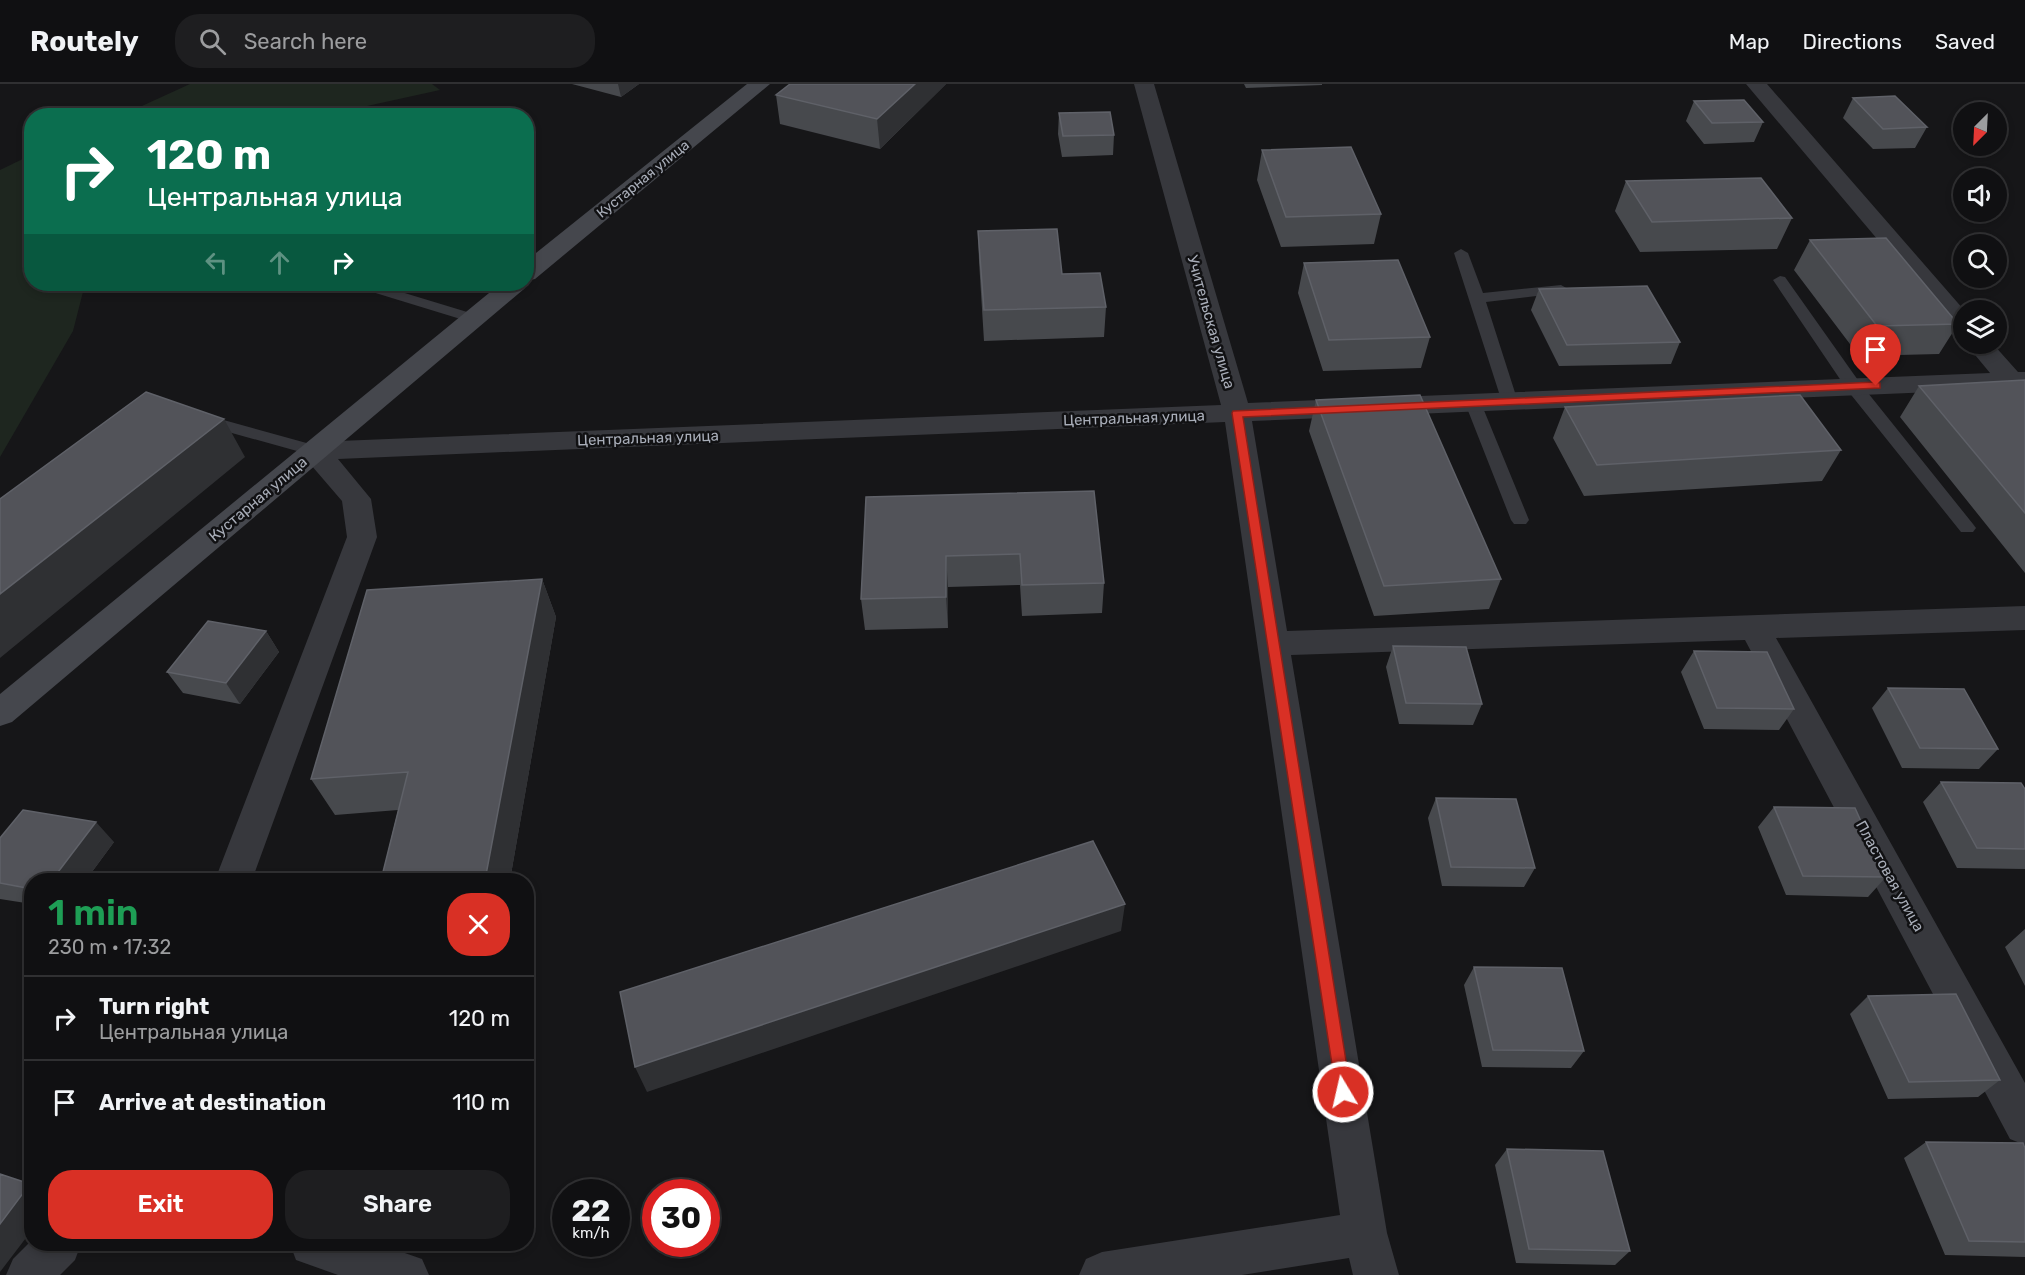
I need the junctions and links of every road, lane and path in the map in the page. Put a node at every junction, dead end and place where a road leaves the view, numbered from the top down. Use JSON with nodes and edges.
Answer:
{"nodes":[{"id":1,"x":760,"y":84,"type":"edge"},
{"id":2,"x":1144,"y":84,"type":"edge"},
{"id":3,"x":1756,"y":84,"type":"edge"},
{"id":4,"x":1461,"y":253,"type":"dead end"},
{"id":5,"x":534,"y":268,"type":"edge"},
{"id":6,"x":1780,"y":280,"type":"dead end"},
{"id":7,"x":1561,"y":289,"type":"edge"},
{"id":8,"x":384,"y":291,"type":"edge"},
{"id":9,"x":506,"y":291,"type":"edge"},
{"id":10,"x":1477,"y":298,"type":"junction"},
{"id":11,"x":1953,"y":313,"type":"edge"},
{"id":12,"x":472,"y":318,"type":"junction"},
{"id":13,"x":1989,"y":354,"type":"edge"},
{"id":14,"x":2020,"y":386,"type":"edge"},
{"id":15,"x":1854,"y":387,"type":"junction"},
{"id":16,"x":1510,"y":402,"type":"junction"},
{"id":17,"x":1473,"y":403,"type":"junction"},
{"id":18,"x":1237,"y":413,"type":"junction"},
{"id":19,"x":185,"y":414,"type":"edge"},
{"id":20,"x":315,"y":452,"type":"junction"},
{"id":21,"x":1520,"y":520,"type":"dead end"},
{"id":22,"x":1966,"y":528,"type":"dead end"},
{"id":23,"x":2025,"y":618,"type":"edge"},
{"id":24,"x":1754,"y":627,"type":"junction"},
{"id":25,"x":1273,"y":644,"type":"junction"},
{"id":26,"x":0,"y":713,"type":"edge"},
{"id":27,"x":236,"y":873,"type":"edge"},
{"id":28,"x":2025,"y":1124,"type":"edge"},
{"id":29,"x":1365,"y":1233,"type":"junction"},
{"id":30,"x":52,"y":1251,"type":"edge"},
{"id":31,"x":333,"y":1251,"type":"edge"},
{"id":32,"x":29,"y":1275,"type":"edge"},
{"id":33,"x":406,"y":1275,"type":"edge"},
{"id":34,"x":1102,"y":1275,"type":"edge"},
{"id":35,"x":1376,"y":1275,"type":"edge"}],
"edges":[{"from":1,"to":5,"type":"main road","name":"Кустарная улица"},
{"from":2,"to":18,"type":"street","name":"Учительская улица"},
{"from":3,"to":11,"type":"street"},
{"from":4,"to":10,"type":"lane"},
{"from":6,"to":15,"type":"lane"},
{"from":7,"to":10,"type":"lane"},
{"from":8,"to":12,"type":"lane"},
{"from":9,"to":12,"type":"main road","name":"Кустарная улица"},
{"from":10,"to":16,"type":"lane"},
{"from":12,"to":20,"type":"main road","name":"Кустарная улица"},
{"from":13,"to":14,"type":"street"},
{"from":14,"to":15,"type":"street","name":"Центральная улица"},
{"from":15,"to":16,"type":"street","name":"Центральная улица"},
{"from":15,"to":22,"type":"lane"},
{"from":16,"to":17,"type":"street","name":"Центральная улица"},
{"from":17,"to":18,"type":"street","name":"Центральная улица"},
{"from":17,"to":21,"type":"lane"},
{"from":18,"to":20,"type":"street","name":"Центральная улица"},
{"from":18,"to":25,"type":"street","name":"Учительская улица"},
{"from":19,"to":20,"type":"lane"},
{"from":20,"to":26,"type":"main road","name":"Кустарная улица"},
{"from":20,"to":27,"type":"street"},
{"from":23,"to":24,"type":"street"},
{"from":24,"to":25,"type":"street"},
{"from":24,"to":28,"type":"street","name":"Пластовая улица"},
{"from":25,"to":29,"type":"street","name":"Учительская улица"},
{"from":29,"to":34,"type":"street"},
{"from":29,"to":35,"type":"street","name":"Учительская улица"},
{"from":30,"to":32,"type":"street"},
{"from":31,"to":33,"type":"street"}]}
